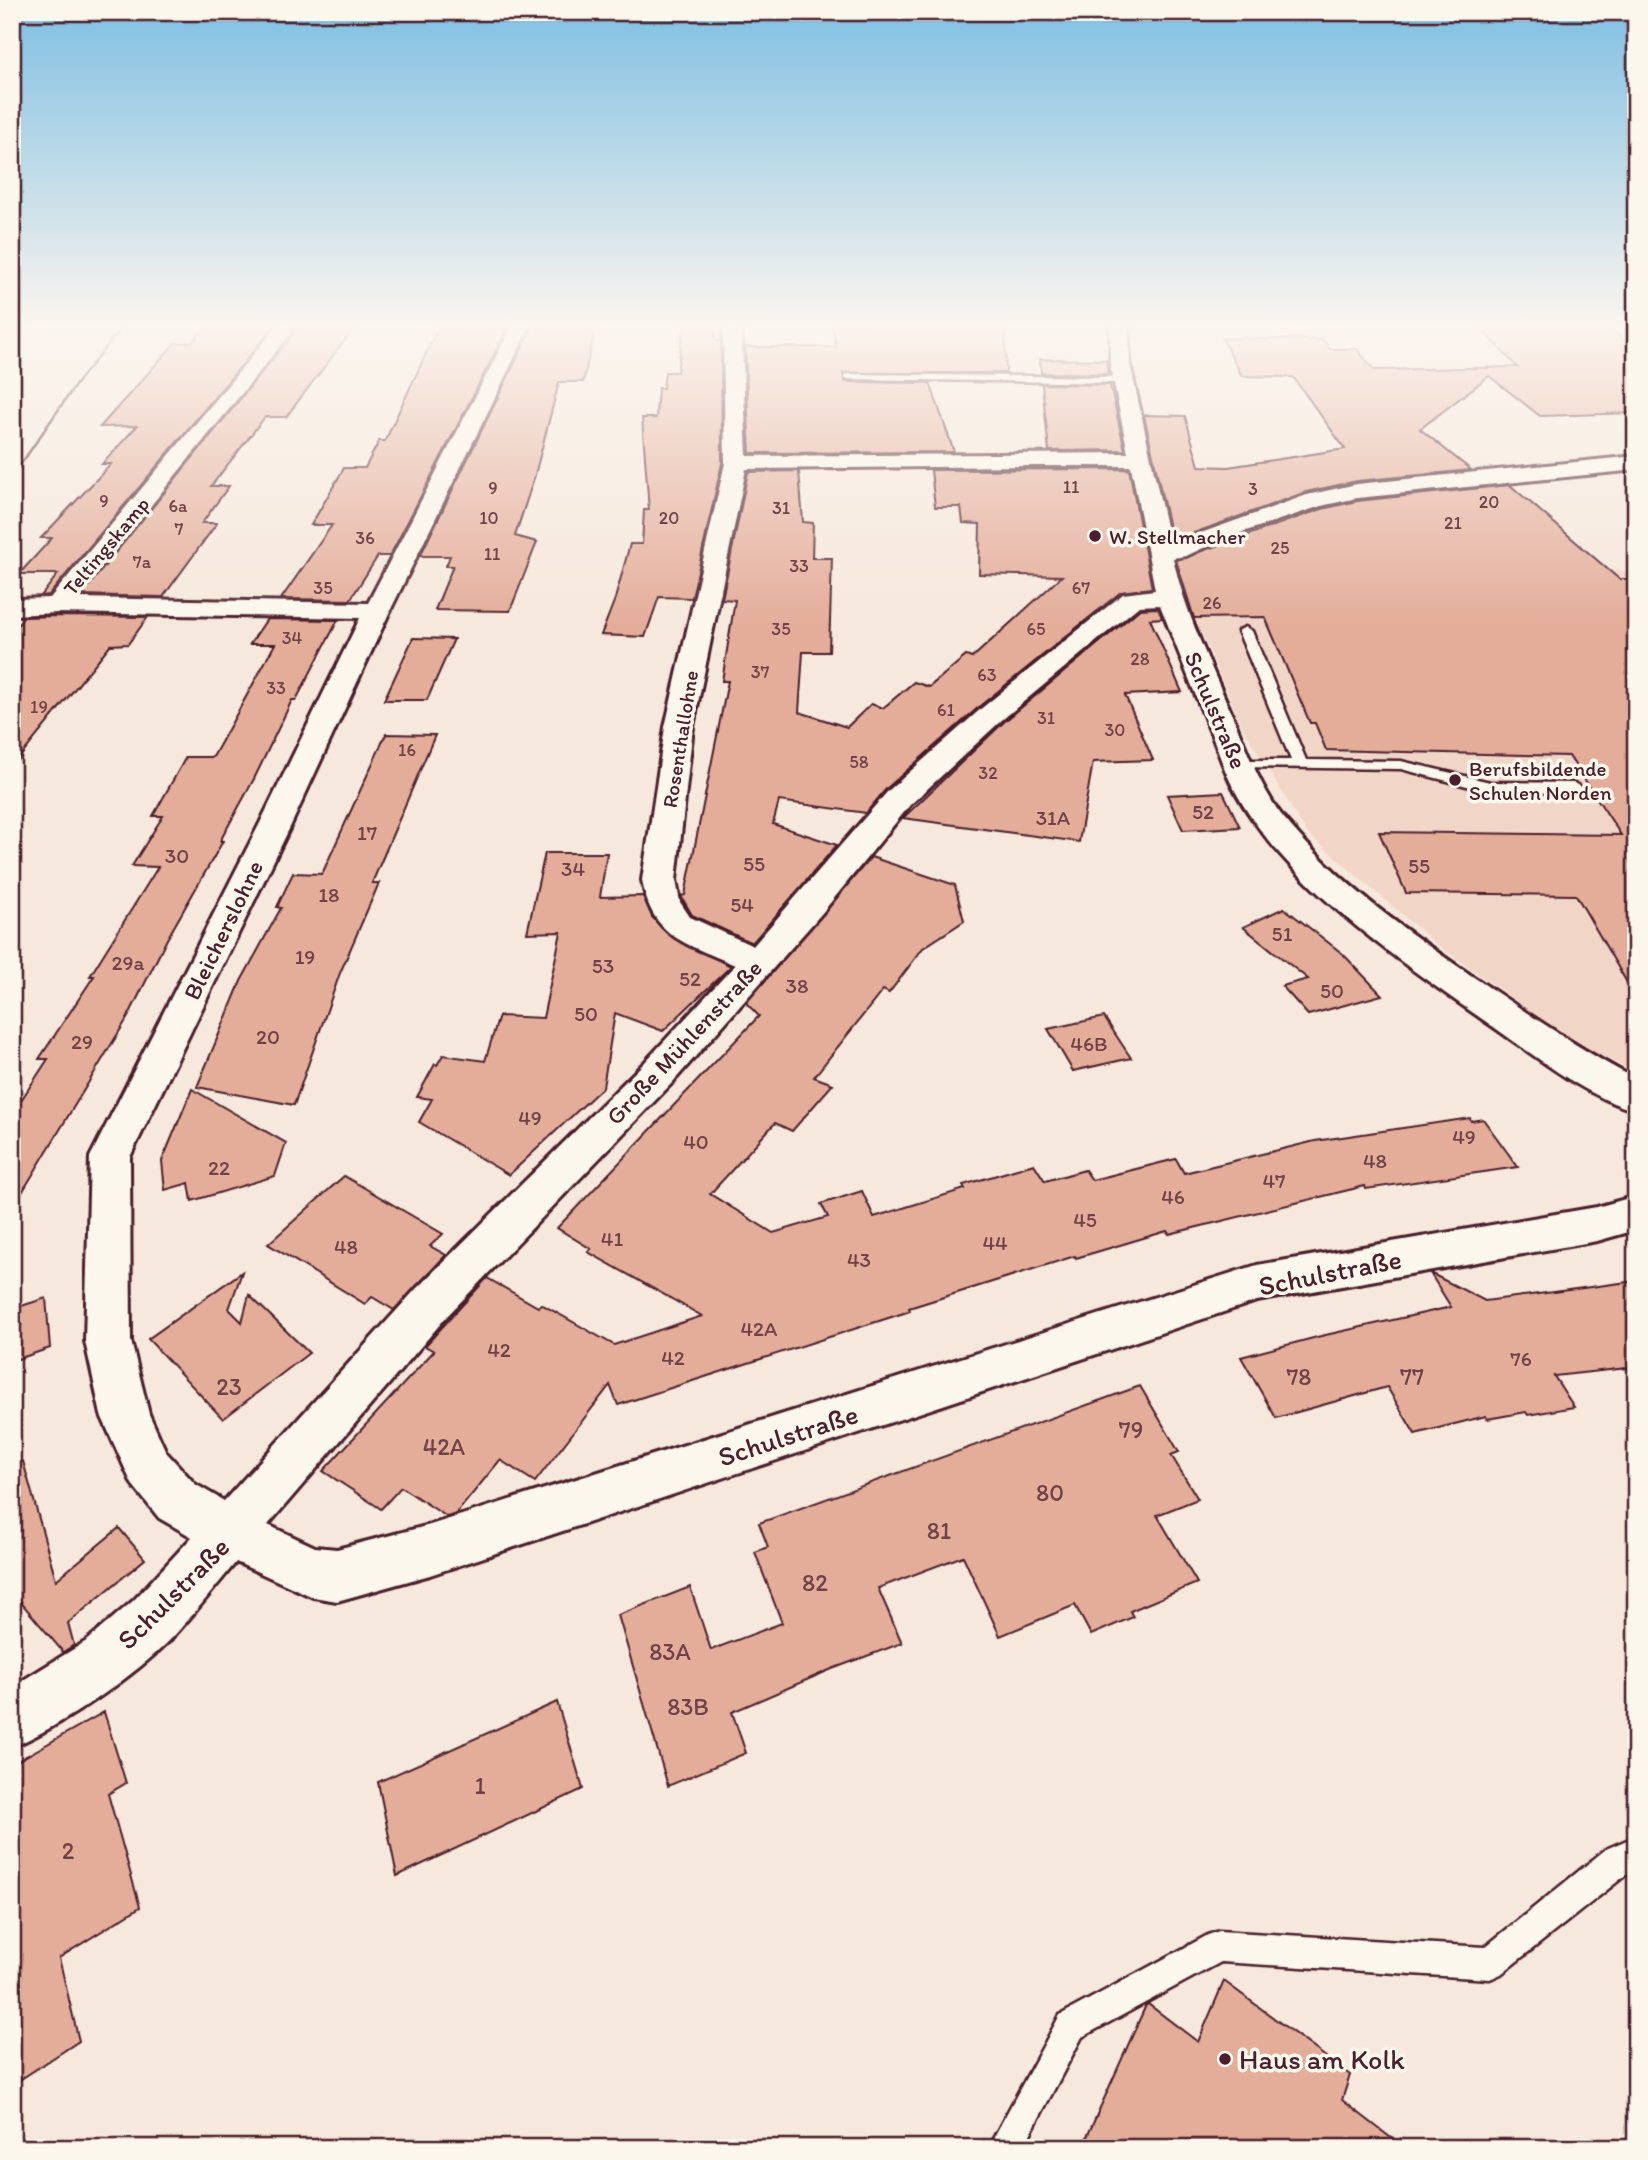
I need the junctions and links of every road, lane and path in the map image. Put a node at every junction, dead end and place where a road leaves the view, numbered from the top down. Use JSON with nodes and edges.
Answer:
{"nodes":[{"id":1,"x":206,"y":425,"type":"edge"},
{"id":2,"x":471,"y":425,"type":"edge"},
{"id":3,"x":735,"y":425,"type":"edge"},
{"id":4,"x":1133,"y":425,"type":"edge"},
{"id":5,"x":1140,"y":460,"type":"junction"},
{"id":6,"x":736,"y":463,"type":"junction"},
{"id":7,"x":1636,"y":463,"type":"edge"},
{"id":8,"x":1155,"y":524,"type":"junction"},
{"id":9,"x":1217,"y":533,"type":"junction"},
{"id":10,"x":1161,"y":551,"type":"junction"},
{"id":11,"x":1168,"y":597,"type":"junction"},
{"id":12,"x":57,"y":605,"type":"junction"},
{"id":13,"x":12,"y":607,"type":"edge"},
{"id":14,"x":377,"y":611,"type":"junction"},
{"id":15,"x":1245,"y":631,"type":"dead end"},
{"id":16,"x":1238,"y":764,"type":"junction"},
{"id":17,"x":1301,"y":765,"type":"junction"},
{"id":18,"x":1574,"y":788,"type":"dead end"},
{"id":19,"x":759,"y":962,"type":"junction"},
{"id":20,"x":1636,"y":1097,"type":"edge"},
{"id":21,"x":1636,"y":1213,"type":"edge"},
{"id":22,"x":229,"y":1531,"type":"junction"},
{"id":23,"x":12,"y":1718,"type":"edge"},
{"id":24,"x":1636,"y":1851,"type":"edge"},
{"id":25,"x":1004,"y":2148,"type":"edge"}],
"edges":[{"from":1,"to":12,"type":"street","name":"Teltingskamp"},
{"from":2,"to":14,"type":"street","name":"Bleicherslohne"},
{"from":3,"to":6,"type":"street","name":"Rosenthallohne"},
{"from":4,"to":5,"type":"street","name":"Schulstraße"},
{"from":5,"to":6,"type":"street"},
{"from":5,"to":8,"type":"street","name":"Schulstraße"},
{"from":6,"to":19,"type":"street","name":"Rosenthallohne"},
{"from":7,"to":9,"type":"street"},
{"from":8,"to":9,"type":"street"},
{"from":8,"to":10,"type":"street","name":"Schulstraße"},
{"from":9,"to":10,"type":"street"},
{"from":10,"to":11,"type":"street","name":"Schulstraße"},
{"from":11,"to":16,"type":"street","name":"Schulstraße"},
{"from":11,"to":19,"type":"street","name":"Große Mühlenstraße"},
{"from":12,"to":13,"type":"street","name":"Teltingskamp"},
{"from":12,"to":14,"type":"street","name":"Teltingskamp"},
{"from":14,"to":22,"type":"street","name":"Bleicherslohne"},
{"from":15,"to":17,"type":"lane"},
{"from":16,"to":17,"type":"lane"},
{"from":16,"to":20,"type":"street","name":"Schulstraße"},
{"from":17,"to":18,"type":"lane"},
{"from":19,"to":22,"type":"street","name":"Große Mühlenstraße"},
{"from":21,"to":22,"type":"street","name":"Schulstraße"},
{"from":22,"to":23,"type":"street","name":"Schulstraße"},
{"from":24,"to":25,"type":"lane"}]}
